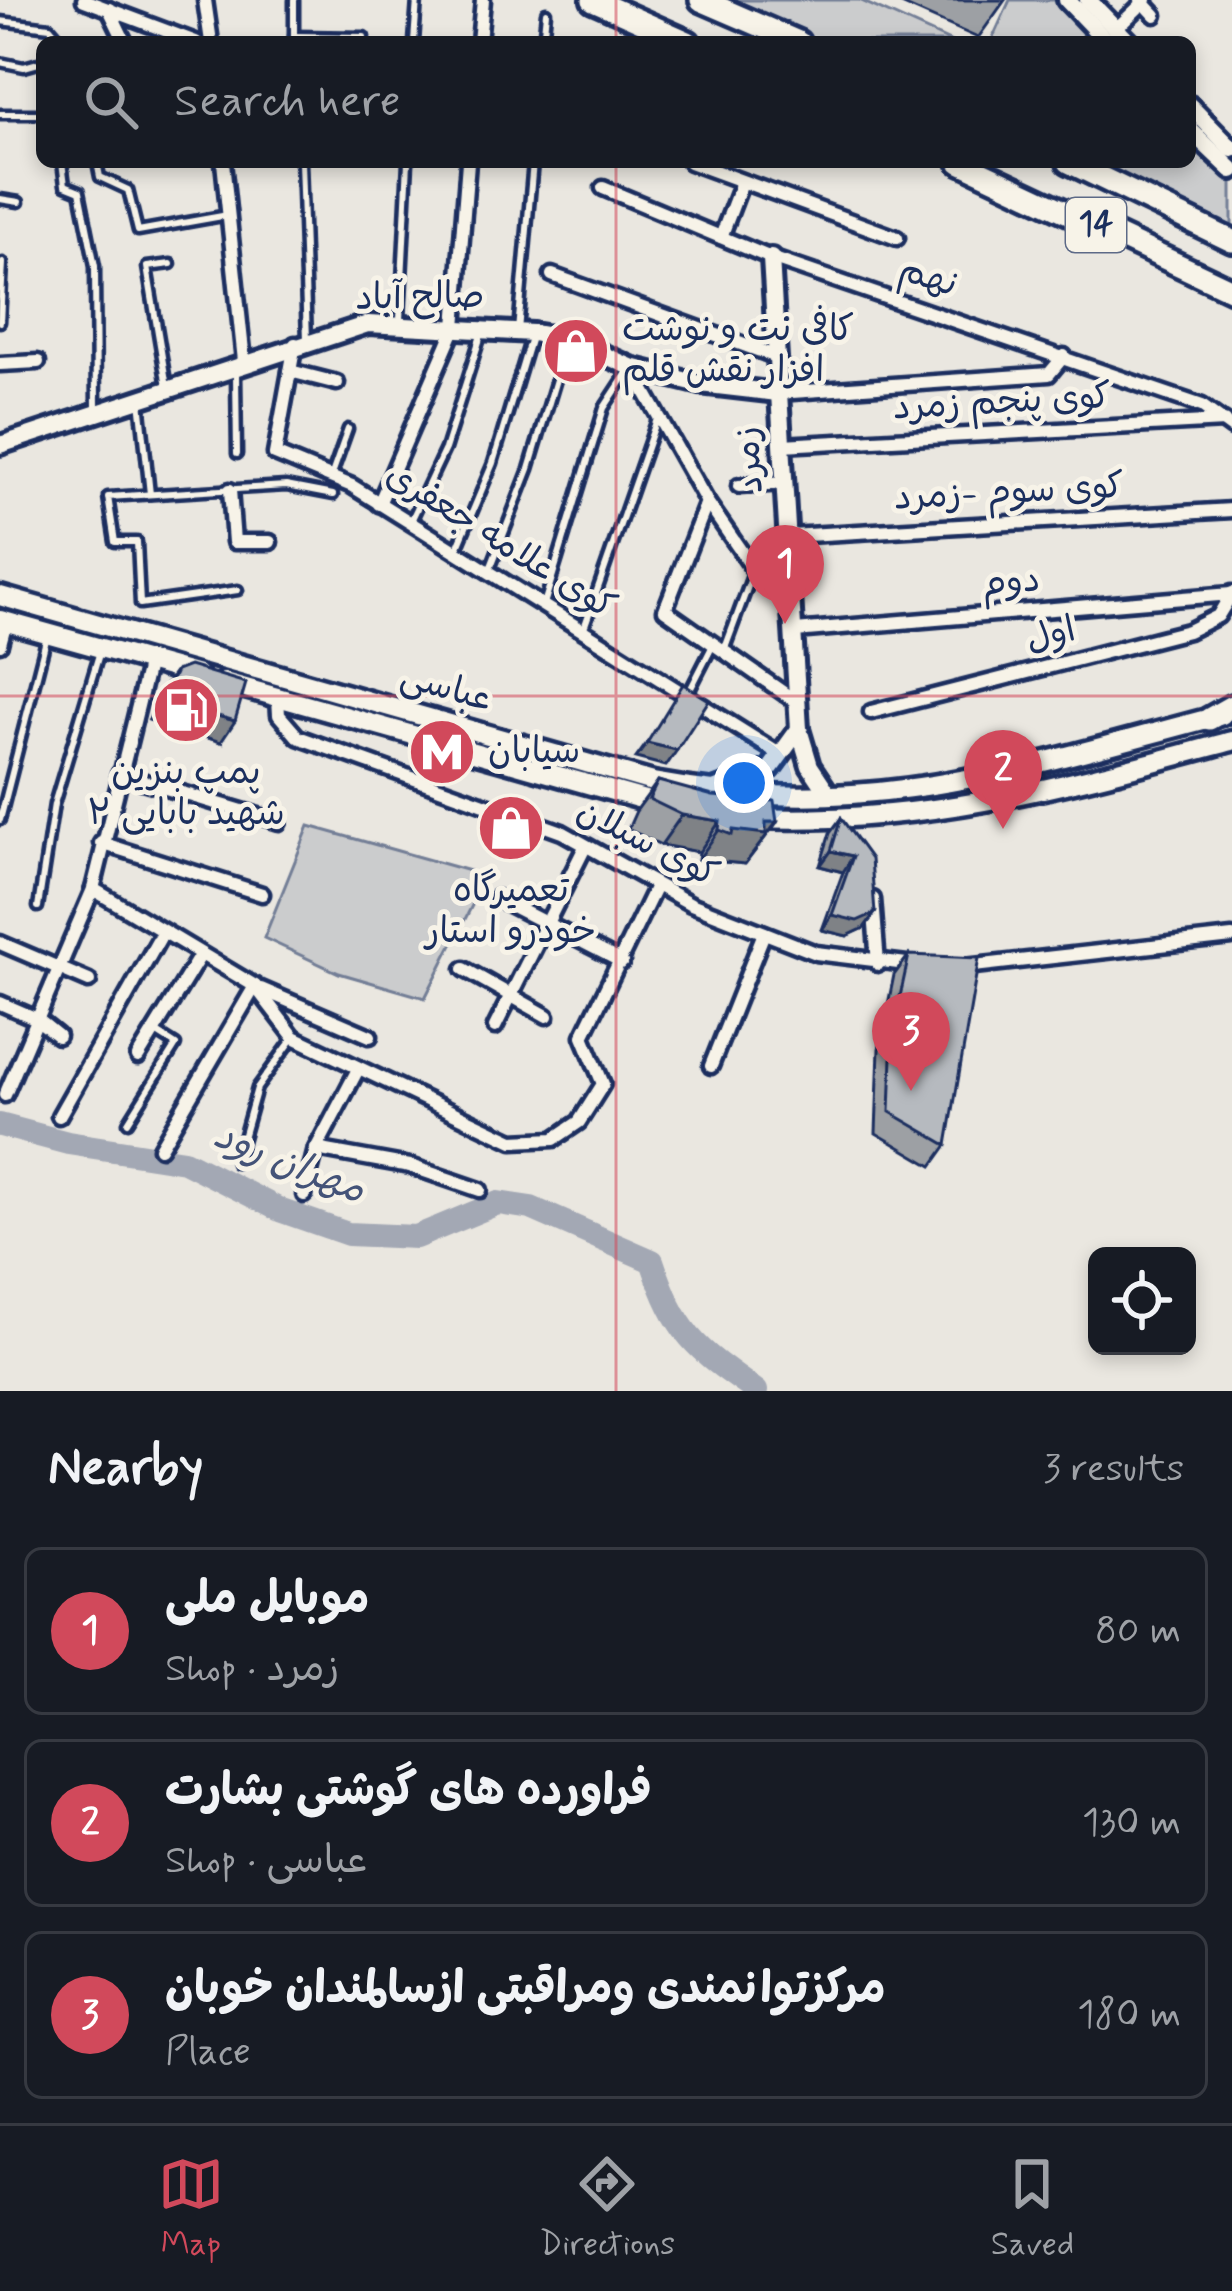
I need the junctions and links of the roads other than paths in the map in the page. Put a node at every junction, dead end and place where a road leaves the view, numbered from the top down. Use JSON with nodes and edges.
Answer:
{"nodes":[{"id":1,"x":84,"y":0,"type":"edge"},
{"id":2,"x":205,"y":0,"type":"edge"},
{"id":3,"x":294,"y":0,"type":"edge"},
{"id":4,"x":417,"y":0,"type":"edge"},
{"id":5,"x":483,"y":0,"type":"edge"},
{"id":6,"x":593,"y":0,"type":"edge"},
{"id":7,"x":701,"y":0,"type":"edge"},
{"id":8,"x":1067,"y":0,"type":"edge"},
{"id":9,"x":1088,"y":0,"type":"edge"},
{"id":10,"x":1143,"y":1,"type":"edge"},
{"id":11,"x":109,"y":9,"type":"junction"},
{"id":12,"x":545,"y":12,"type":"dead end"},
{"id":13,"x":1155,"y":15,"type":"dead end"},
{"id":14,"x":0,"y":21,"type":"edge"},
{"id":15,"x":58,"y":36,"type":"edge"},
{"id":16,"x":122,"y":36,"type":"edge"},
{"id":17,"x":180,"y":36,"type":"edge"},
{"id":18,"x":210,"y":36,"type":"edge"},
{"id":19,"x":294,"y":36,"type":"edge"},
{"id":20,"x":415,"y":36,"type":"edge"},
{"id":21,"x":479,"y":36,"type":"edge"},
{"id":22,"x":543,"y":36,"type":"edge"},
{"id":23,"x":674,"y":36,"type":"edge"},
{"id":24,"x":784,"y":36,"type":"edge"},
{"id":25,"x":1112,"y":36,"type":"edge"},
{"id":26,"x":1113,"y":36,"type":"edge"},
{"id":27,"x":1116,"y":36,"type":"edge"},
{"id":28,"x":0,"y":62,"type":"edge"},
{"id":29,"x":36,"y":64,"type":"edge"},
{"id":30,"x":1196,"y":112,"type":"edge"},
{"id":31,"x":0,"y":114,"type":"edge"},
{"id":32,"x":36,"y":114,"type":"edge"},
{"id":33,"x":1196,"y":136,"type":"edge"},
{"id":34,"x":1232,"y":149,"type":"edge"},
{"id":35,"x":63,"y":168,"type":"edge"},
{"id":36,"x":98,"y":168,"type":"edge"},
{"id":37,"x":224,"y":168,"type":"edge"},
{"id":38,"x":301,"y":168,"type":"edge"},
{"id":39,"x":408,"y":168,"type":"edge"},
{"id":40,"x":468,"y":168,"type":"edge"},
{"id":41,"x":533,"y":168,"type":"edge"},
{"id":42,"x":706,"y":168,"type":"edge"},
{"id":43,"x":973,"y":168,"type":"edge"},
{"id":44,"x":1081,"y":168,"type":"edge"},
{"id":45,"x":1232,"y":170,"type":"edge"},
{"id":46,"x":742,"y":182,"type":"junction"},
{"id":47,"x":603,"y":188,"type":"dead end"},
{"id":48,"x":0,"y":199,"type":"edge"},
{"id":49,"x":19,"y":202,"type":"dead end"},
{"id":50,"x":228,"y":214,"type":"junction"},
{"id":51,"x":721,"y":237,"type":"junction"},
{"id":52,"x":897,"y":238,"type":"dead end"},
{"id":53,"x":1232,"y":241,"type":"edge"},
{"id":54,"x":771,"y":258,"type":"junction"},
{"id":55,"x":3,"y":263,"type":"edge"},
{"id":56,"x":171,"y":264,"type":"dead end"},
{"id":57,"x":552,"y":275,"type":"dead end"},
{"id":58,"x":1232,"y":290,"type":"edge"},
{"id":59,"x":0,"y":322,"type":"edge"},
{"id":60,"x":399,"y":324,"type":"junction"},
{"id":61,"x":455,"y":327,"type":"junction"},
{"id":62,"x":483,"y":328,"type":"junction"},
{"id":63,"x":525,"y":332,"type":"junction"},
{"id":64,"x":568,"y":339,"type":"junction"},
{"id":65,"x":301,"y":342,"type":"junction"},
{"id":66,"x":777,"y":356,"type":"junction"},
{"id":67,"x":1064,"y":356,"type":"junction"},
{"id":68,"x":38,"y":362,"type":"dead end"},
{"id":69,"x":240,"y":363,"type":"junction"},
{"id":70,"x":0,"y":364,"type":"edge"},
{"id":71,"x":631,"y":367,"type":"junction"},
{"id":72,"x":290,"y":371,"type":"junction"},
{"id":73,"x":338,"y":383,"type":"dead end"},
{"id":74,"x":167,"y":388,"type":"junction"},
{"id":75,"x":778,"y":393,"type":"junction"},
{"id":76,"x":140,"y":397,"type":"junction"},
{"id":77,"x":96,"y":412,"type":"junction"},
{"id":78,"x":658,"y":416,"type":"junction"},
{"id":79,"x":1229,"y":424,"type":"edge"},
{"id":80,"x":348,"y":429,"type":"dead end"},
{"id":81,"x":0,"y":445,"type":"edge"},
{"id":82,"x":782,"y":445,"type":"junction"},
{"id":83,"x":237,"y":454,"type":"dead end"},
{"id":84,"x":331,"y":476,"type":"junction"},
{"id":85,"x":785,"y":483,"type":"junction"},
{"id":86,"x":739,"y":486,"type":"dead end"},
{"id":87,"x":230,"y":490,"type":"junction"},
{"id":88,"x":150,"y":495,"type":"junction"},
{"id":89,"x":333,"y":495,"type":"dead end"},
{"id":90,"x":706,"y":502,"type":"junction"},
{"id":91,"x":379,"y":505,"type":"junction"},
{"id":92,"x":1232,"y":510,"type":"edge"},
{"id":93,"x":410,"y":523,"type":"junction"},
{"id":94,"x":790,"y":536,"type":"junction"},
{"id":95,"x":270,"y":542,"type":"dead end"},
{"id":96,"x":456,"y":551,"type":"junction"},
{"id":97,"x":754,"y":570,"type":"junction"},
{"id":98,"x":489,"y":572,"type":"junction"},
{"id":99,"x":792,"y":584,"type":"junction"},
{"id":100,"x":238,"y":590,"type":"dead end"},
{"id":101,"x":1232,"y":594,"type":"edge"},
{"id":102,"x":0,"y":596,"type":"edge"},
{"id":103,"x":544,"y":605,"type":"junction"},
{"id":104,"x":85,"y":619,"type":"junction"},
{"id":105,"x":3,"y":621,"type":"edge"},
{"id":106,"x":583,"y":629,"type":"junction"},
{"id":107,"x":795,"y":631,"type":"junction"},
{"id":108,"x":48,"y":632,"type":"junction"},
{"id":109,"x":77,"y":640,"type":"junction"},
{"id":110,"x":0,"y":644,"type":"edge"},
{"id":111,"x":100,"y":647,"type":"junction"},
{"id":112,"x":719,"y":648,"type":"junction"},
{"id":113,"x":149,"y":661,"type":"junction"},
{"id":114,"x":687,"y":695,"type":"junction"},
{"id":115,"x":278,"y":698,"type":"junction"},
{"id":116,"x":798,"y":703,"type":"junction"},
{"id":117,"x":1232,"y":709,"type":"edge"},
{"id":118,"x":871,"y":712,"type":"dead end"},
{"id":119,"x":1209,"y":718,"type":"joint"},
{"id":120,"x":799,"y":729,"type":"junction"},
{"id":121,"x":481,"y":733,"type":"junction"},
{"id":122,"x":1232,"y":741,"type":"edge"},
{"id":123,"x":475,"y":754,"type":"junction"},
{"id":124,"x":781,"y":754,"type":"junction"},
{"id":125,"x":119,"y":775,"type":"junction"},
{"id":126,"x":707,"y":792,"type":"junction"},
{"id":127,"x":830,"y":796,"type":"junction"},
{"id":128,"x":693,"y":813,"type":"edge"},
{"id":129,"x":730,"y":818,"type":"edge"},
{"id":130,"x":0,"y":820,"type":"edge"},
{"id":131,"x":279,"y":822,"type":"dead end"},
{"id":132,"x":101,"y":843,"type":"junction"},
{"id":133,"x":585,"y":847,"type":"junction"},
{"id":134,"x":870,"y":871,"type":"edge"},
{"id":135,"x":656,"y":886,"type":"junction"},
{"id":136,"x":93,"y":889,"type":"junction"},
{"id":137,"x":262,"y":894,"type":"dead end"},
{"id":138,"x":496,"y":898,"type":"dead end"},
{"id":139,"x":38,"y":907,"type":"dead end"},
{"id":140,"x":546,"y":922,"type":"junction"},
{"id":141,"x":163,"y":932,"type":"junction"},
{"id":142,"x":764,"y":933,"type":"junction"},
{"id":143,"x":1232,"y":937,"type":"edge"},
{"id":144,"x":0,"y":943,"type":"edge"},
{"id":145,"x":201,"y":954,"type":"junction"},
{"id":146,"x":622,"y":962,"type":"junction"},
{"id":147,"x":61,"y":964,"type":"junction"},
{"id":148,"x":878,"y":964,"type":"junction"},
{"id":149,"x":464,"y":969,"type":"dead end"},
{"id":150,"x":89,"y":981,"type":"dead end"},
{"id":151,"x":255,"y":986,"type":"junction"},
{"id":152,"x":510,"y":993,"type":"junction"},
{"id":153,"x":0,"y":1003,"type":"edge"},
{"id":154,"x":547,"y":1016,"type":"dead end"},
{"id":155,"x":37,"y":1019,"type":"junction"},
{"id":156,"x":495,"y":1027,"type":"dead end"},
{"id":157,"x":154,"y":1031,"type":"junction"},
{"id":158,"x":58,"y":1036,"type":"dead end"},
{"id":159,"x":294,"y":1036,"type":"junction"},
{"id":160,"x":370,"y":1036,"type":"dead end"},
{"id":161,"x":138,"y":1057,"type":"dead end"},
{"id":162,"x":711,"y":1066,"type":"dead end"},
{"id":163,"x":358,"y":1071,"type":"junction"},
{"id":164,"x":5,"y":1095,"type":"dead end"},
{"id":165,"x":58,"y":1116,"type":"dead end"},
{"id":166,"x":128,"y":1122,"type":"dead end"},
{"id":167,"x":160,"y":1148,"type":"dead end"},
{"id":168,"x":316,"y":1149,"type":"junction"},
{"id":169,"x":236,"y":1163,"type":"dead end"},
{"id":170,"x":480,"y":1190,"type":"dead end"},
{"id":171,"x":304,"y":1196,"type":"dead end"}],
"edges":[{"from":1,"to":11,"type":"street"},
{"from":2,"to":18,"type":"street"},
{"from":3,"to":19,"type":"lane"},
{"from":4,"to":20,"type":"lane"},
{"from":5,"to":21,"type":"street"},
{"from":6,"to":23,"type":"highway"},
{"from":7,"to":24,"type":"highway"},
{"from":8,"to":25,"type":"street"},
{"from":9,"to":26,"type":"street"},
{"from":10,"to":13,"type":"street"},
{"from":10,"to":27,"type":"street"},
{"from":11,"to":16,"type":"street"},
{"from":11,"to":17,"type":"street"},
{"from":12,"to":22,"type":"lane"},
{"from":14,"to":15,"type":"lane"},
{"from":28,"to":29,"type":"lane"},
{"from":30,"to":34,"type":"street"},
{"from":31,"to":32,"type":"lane"},
{"from":33,"to":45,"type":"street"},
{"from":35,"to":77,"type":"lane"},
{"from":36,"to":50,"type":"lane"},
{"from":37,"to":50,"type":"street"},
{"from":38,"to":65,"type":"lane"},
{"from":39,"to":60,"type":"lane"},
{"from":40,"to":61,"type":"street"},
{"from":41,"to":63,"type":"lane"},
{"from":42,"to":46,"type":"street"},
{"from":43,"to":58,"type":"highway","number":"14"},
{"from":44,"to":53,"type":"highway","number":"14"},
{"from":46,"to":51,"type":"street"},
{"from":46,"to":52,"type":"street"},
{"from":47,"to":51,"type":"street","name":"نهم"},
{"from":48,"to":49,"type":"lane"},
{"from":50,"to":69,"type":"street"},
{"from":51,"to":54,"type":"street","name":"نهم"},
{"from":54,"to":66,"type":"street","name":"زمرد"},
{"from":54,"to":67,"type":"street","name":"نهم"},
{"from":55,"to":59,"type":"lane"},
{"from":56,"to":74,"type":"lane"},
{"from":57,"to":66,"type":"street"},
{"from":60,"to":61,"type":"street","name":"صالح آباد"},
{"from":60,"to":65,"type":"street","name":"صالح آباد"},
{"from":61,"to":62,"type":"street","name":"صالح آباد"},
{"from":61,"to":91,"type":"street"},
{"from":62,"to":63,"type":"street","name":"صالح آباد"},
{"from":62,"to":93,"type":"lane"},
{"from":63,"to":64,"type":"street","name":"صالح آباد"},
{"from":63,"to":96,"type":"lane"},
{"from":64,"to":71,"type":"street","name":"صالح آباد"},
{"from":64,"to":98,"type":"lane"},
{"from":65,"to":69,"type":"street","name":"صالح آباد"},
{"from":65,"to":72,"type":"street","name":"کوی علامه جعفری"},
{"from":66,"to":75,"type":"street","name":"زمرد"},
{"from":67,"to":75,"type":"street"},
{"from":67,"to":79,"type":"street","name":"نهم"},
{"from":68,"to":70,"type":"street"},
{"from":69,"to":74,"type":"street","name":"صالح آباد"},
{"from":69,"to":83,"type":"lane"},
{"from":71,"to":75,"type":"street","name":"صالح آباد"},
{"from":71,"to":78,"type":"street"},
{"from":71,"to":103,"type":"lane"},
{"from":72,"to":73,"type":"street"},
{"from":72,"to":84,"type":"street","name":"کوی علامه جعفری"},
{"from":74,"to":76,"type":"street","name":"صالح آباد"},
{"from":75,"to":82,"type":"street","name":"زمرد"},
{"from":76,"to":77,"type":"street","name":"صالح آباد"},
{"from":76,"to":88,"type":"lane"},
{"from":77,"to":81,"type":"street","name":"صالح آباد"},
{"from":78,"to":90,"type":"street"},
{"from":78,"to":106,"type":"lane"},
{"from":79,"to":82,"type":"street","name":"کوی پنجم زمرد"},
{"from":80,"to":84,"type":"lane"},
{"from":82,"to":85,"type":"street","name":"زمرد"},
{"from":84,"to":91,"type":"street","name":"کوی علامه جعفری"},
{"from":85,"to":86,"type":"street"},
{"from":85,"to":94,"type":"street","name":"زمرد"},
{"from":87,"to":88,"type":"lane"},
{"from":87,"to":89,"type":"lane"},
{"from":87,"to":95,"type":"street"},
{"from":88,"to":100,"type":"lane"},
{"from":90,"to":97,"type":"street"},
{"from":90,"to":112,"type":"street"},
{"from":91,"to":93,"type":"street","name":"کوی علامه جعفری"},
{"from":92,"to":94,"type":"street","name":"کوی سوم -زمرد"},
{"from":93,"to":96,"type":"street","name":"کوی علامه جعفری"},
{"from":94,"to":99,"type":"street","name":"زمرد"},
{"from":96,"to":98,"type":"street","name":"کوی علامه جعفری"},
{"from":97,"to":99,"type":"street"},
{"from":97,"to":112,"type":"lane"},
{"from":98,"to":103,"type":"street","name":"کوی علامه جعفری"},
{"from":99,"to":107,"type":"street","name":"زمرد"},
{"from":101,"to":107,"type":"street","name":"دوم"},
{"from":101,"to":118,"type":"street","name":"اول"},
{"from":102,"to":104,"type":"main road","name":"عباسى"},
{"from":103,"to":106,"type":"street","name":"کوی علامه جعفری"},
{"from":104,"to":109,"type":"main road"},
{"from":104,"to":121,"type":"main road","name":"عباسى"},
{"from":105,"to":108,"type":"main road","name":"عباسى"},
{"from":105,"to":110,"type":"street"},
{"from":106,"to":114,"type":"street","name":"کوی علامه جعفری"},
{"from":107,"to":116,"type":"street","name":"زمرد"},
{"from":108,"to":109,"type":"main road","name":"عباسى"},
{"from":108,"to":130,"type":"lane"},
{"from":109,"to":111,"type":"main road","name":"عباسى"},
{"from":111,"to":113,"type":"main road","name":"عباسى"},
{"from":111,"to":139,"type":"lane"},
{"from":112,"to":114,"type":"lane"},
{"from":112,"to":116,"type":"street"},
{"from":113,"to":115,"type":"main road","name":"عباسى"},
{"from":113,"to":125,"type":"street"},
{"from":114,"to":124,"type":"street","name":"کوی علامه جعفری"},
{"from":115,"to":123,"type":"main road","name":"عباسى"},
{"from":115,"to":133,"type":"street","name":"کوی سبلان"},
{"from":116,"to":120,"type":"street","name":"زمرد"},
{"from":117,"to":119,"type":"highway"},
{"from":119,"to":127,"type":"main road","name":"عباسى"},
{"from":120,"to":124,"type":"street"},
{"from":120,"to":127,"type":"street"},
{"from":121,"to":123,"type":"main road"},
{"from":121,"to":126,"type":"main road","name":"عباسى"},
{"from":122,"to":129,"type":"main road"},
{"from":123,"to":128,"type":"main road","name":"عباسى"},
{"from":124,"to":126,"type":"street"},
{"from":125,"to":131,"type":"street"},
{"from":125,"to":132,"type":"street"},
{"from":126,"to":127,"type":"main road","name":"عباسى"},
{"from":132,"to":136,"type":"street"},
{"from":132,"to":137,"type":"street"},
{"from":133,"to":135,"type":"street","name":"کوی سبلان"},
{"from":133,"to":140,"type":"street"},
{"from":134,"to":148,"type":"street"},
{"from":135,"to":142,"type":"street","name":"کوی سبلان"},
{"from":135,"to":146,"type":"street"},
{"from":136,"to":141,"type":"street"},
{"from":136,"to":147,"type":"street"},
{"from":138,"to":140,"type":"street"},
{"from":140,"to":146,"type":"street"},
{"from":140,"to":152,"type":"street"},
{"from":141,"to":145,"type":"street"},
{"from":141,"to":165,"type":"street"},
{"from":142,"to":148,"type":"street","name":"کوی سبلان"},
{"from":142,"to":162,"type":"street"},
{"from":143,"to":148,"type":"street","name":"کوی سبلان"},
{"from":144,"to":147,"type":"street"},
{"from":145,"to":151,"type":"street"},
{"from":145,"to":157,"type":"street"},
{"from":146,"to":163,"type":"street"},
{"from":147,"to":150,"type":"street"},
{"from":147,"to":155,"type":"street"},
{"from":149,"to":152,"type":"street"},
{"from":151,"to":159,"type":"street"},
{"from":151,"to":160,"type":"street"},
{"from":151,"to":167,"type":"street"},
{"from":152,"to":154,"type":"street"},
{"from":152,"to":156,"type":"street"},
{"from":153,"to":155,"type":"street"},
{"from":155,"to":158,"type":"street"},
{"from":155,"to":164,"type":"street"},
{"from":157,"to":161,"type":"street"},
{"from":157,"to":166,"type":"lane"},
{"from":159,"to":163,"type":"street"},
{"from":159,"to":169,"type":"lane"},
{"from":163,"to":168,"type":"street"},
{"from":168,"to":170,"type":"street"},
{"from":168,"to":171,"type":"street"}]}
